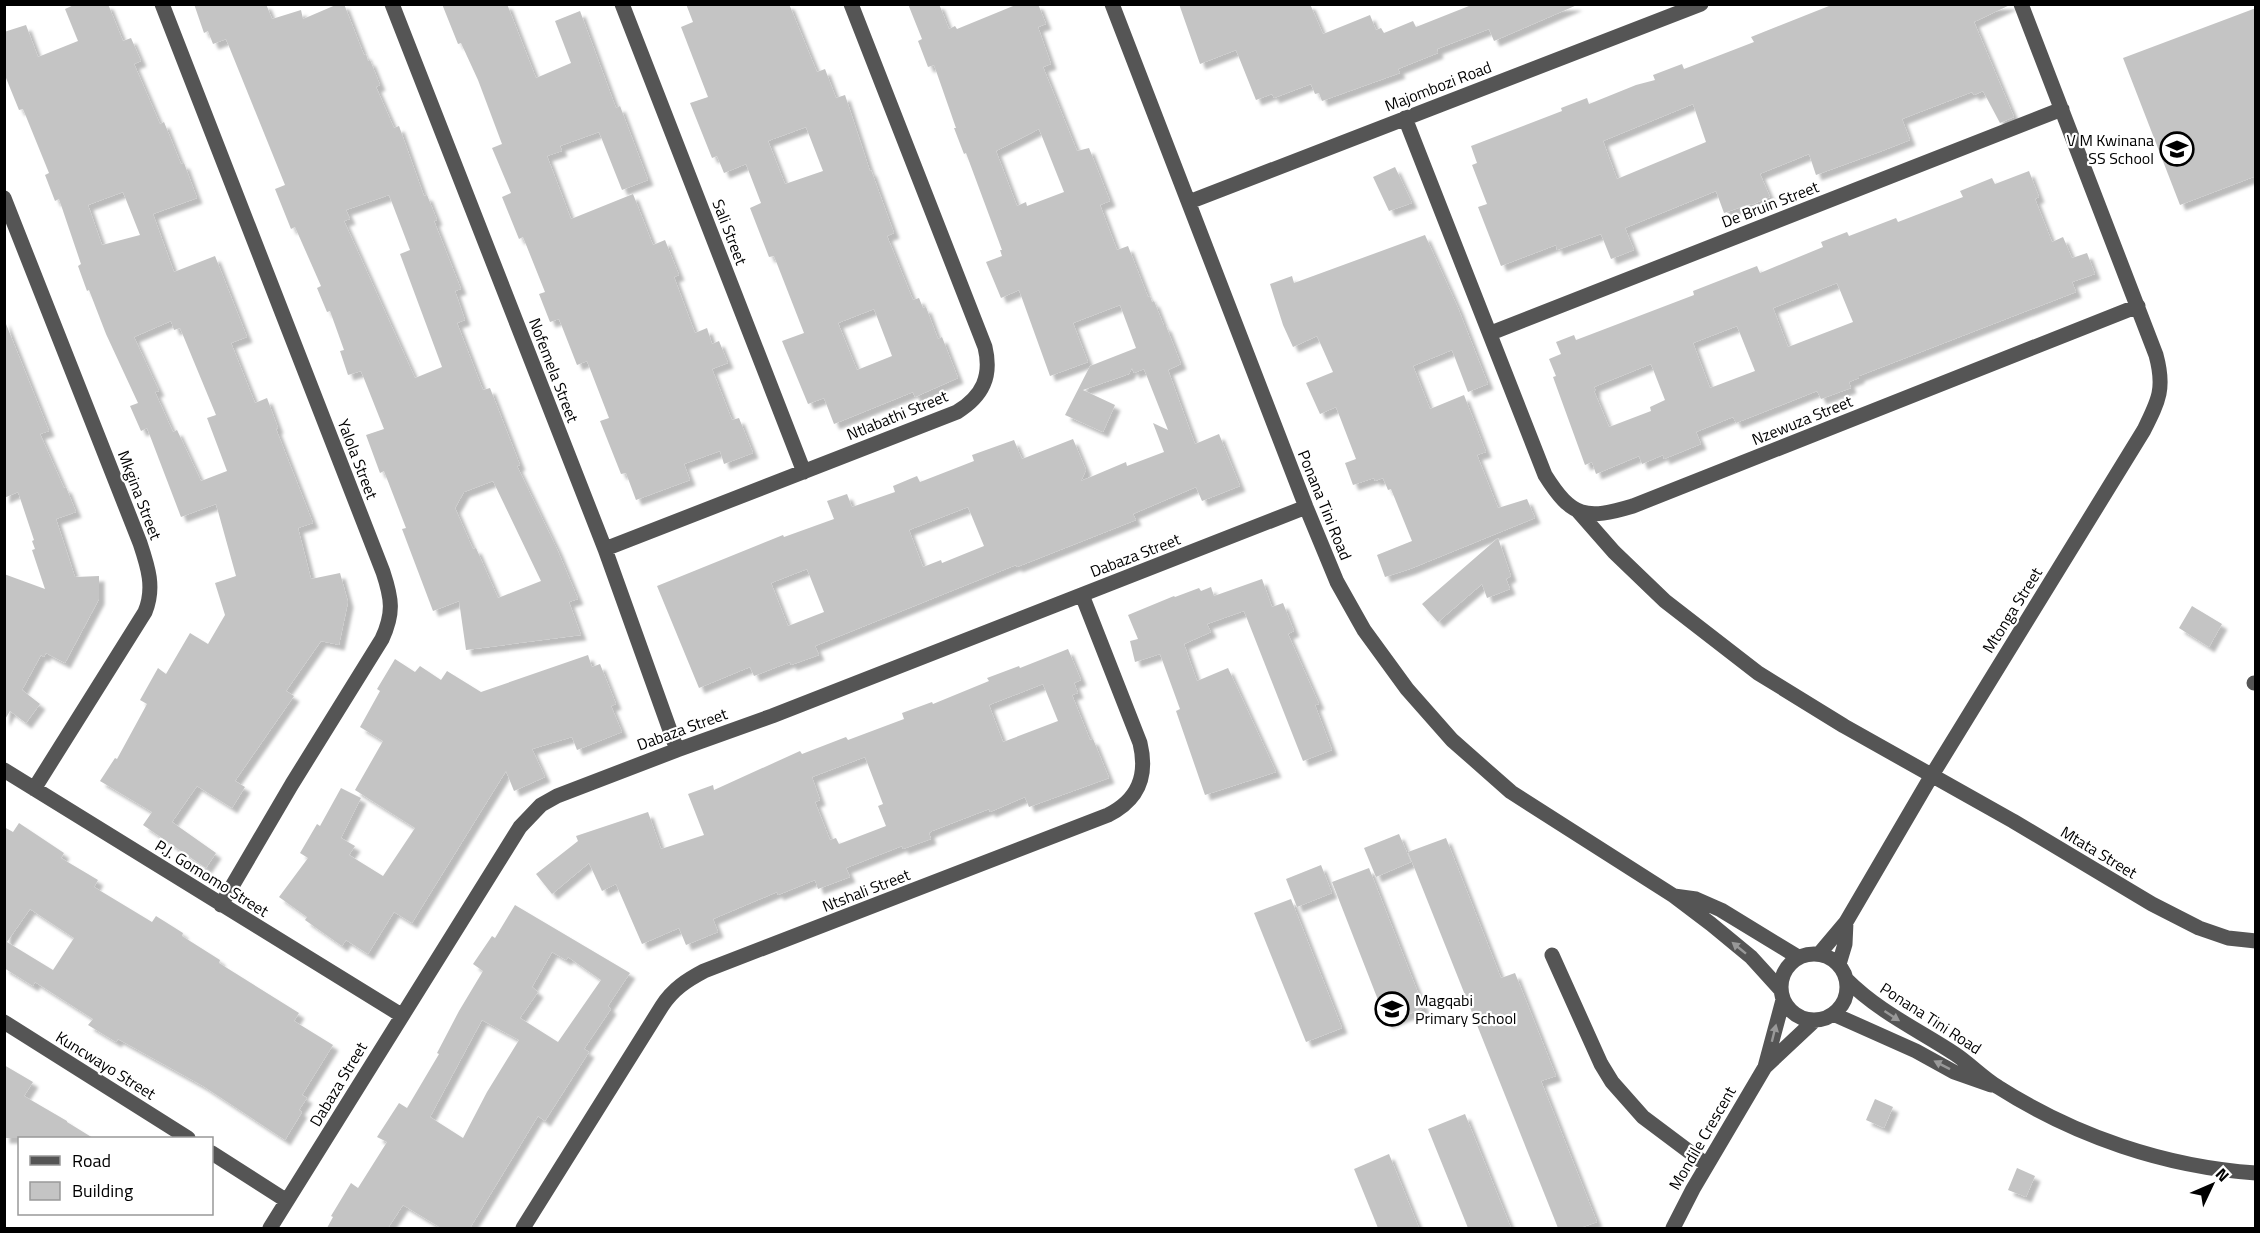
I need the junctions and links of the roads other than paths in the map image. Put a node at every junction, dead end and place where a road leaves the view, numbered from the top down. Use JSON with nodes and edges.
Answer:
{"nodes":[{"id":1,"x":162,"y":4,"type":"edge"},
{"id":2,"x":392,"y":4,"type":"edge"},
{"id":3,"x":622,"y":4,"type":"edge"},
{"id":4,"x":851,"y":4,"type":"edge"},
{"id":5,"x":1112,"y":4,"type":"edge"},
{"id":6,"x":1701,"y":4,"type":"edge"},
{"id":7,"x":2021,"y":4,"type":"edge"},
{"id":8,"x":2062,"y":109,"type":"junction"},
{"id":9,"x":1405,"y":118,"type":"junction"},
{"id":10,"x":4,"y":198,"type":"edge"},
{"id":11,"x":1189,"y":202,"type":"junction"},
{"id":12,"x":2138,"y":306,"type":"junction"},
{"id":13,"x":1491,"y":333,"type":"junction"},
{"id":14,"x":804,"y":472,"type":"junction"},
{"id":15,"x":1306,"y":507,"type":"junction"},
{"id":16,"x":1578,"y":511,"type":"junction"},
{"id":17,"x":604,"y":549,"type":"junction"},
{"id":18,"x":1082,"y":595,"type":"junction"},
{"id":19,"x":676,"y":750,"type":"junction"},
{"id":20,"x":4,"y":770,"type":"edge"},
{"id":21,"x":1932,"y":775,"type":"junction"},
{"id":22,"x":34,"y":789,"type":"junction"},
{"id":23,"x":1674,"y":896,"type":"junction"},
{"id":24,"x":221,"y":904,"type":"junction"},
{"id":25,"x":1846,"y":922,"type":"junction"},
{"id":26,"x":2256,"y":941,"type":"edge"},
{"id":27,"x":1819,"y":954,"type":"junction"},
{"id":28,"x":1552,"y":955,"type":"dead end"},
{"id":29,"x":1798,"y":957,"type":"junction"},
{"id":30,"x":1839,"y":964,"type":"junction"},
{"id":31,"x":1846,"y":979,"type":"junction"},
{"id":32,"x":1781,"y":994,"type":"junction"},
{"id":33,"x":1833,"y":1014,"type":"junction"},
{"id":34,"x":401,"y":1015,"type":"junction"},
{"id":35,"x":1814,"y":1021,"type":"junction"},
{"id":36,"x":4,"y":1022,"type":"edge"},
{"id":37,"x":1765,"y":1067,"type":"junction"},
{"id":38,"x":1996,"y":1086,"type":"junction"},
{"id":39,"x":187,"y":1137,"type":"edge"},
{"id":40,"x":213,"y":1154,"type":"edge"},
{"id":41,"x":1707,"y":1165,"type":"junction"},
{"id":42,"x":2256,"y":1173,"type":"edge"},
{"id":43,"x":287,"y":1201,"type":"junction"},
{"id":44,"x":270,"y":1228,"type":"edge"},
{"id":45,"x":523,"y":1228,"type":"edge"},
{"id":46,"x":1673,"y":1228,"type":"edge"}],
"edges":[{"from":1,"to":24,"type":"street","name":"Yalola Street"},
{"from":2,"to":17,"type":"street","name":"Nofemela Street"},
{"from":3,"to":14,"type":"street","name":"Sali Street"},
{"from":4,"to":14,"type":"street","name":"Ntlabathi Street"},
{"from":5,"to":11,"type":"street","name":"Ponana Tini Road"},
{"from":6,"to":9,"type":"street","name":"Majombozi Road"},
{"from":7,"to":8,"type":"street"},
{"from":8,"to":12,"type":"street"},
{"from":8,"to":13,"type":"street","name":"De Bruin Street"},
{"from":9,"to":11,"type":"street","name":"Majombozi Road"},
{"from":9,"to":13,"type":"street"},
{"from":10,"to":22,"type":"street","name":"Mkgina Street"},
{"from":11,"to":15,"type":"street","name":"Ponana Tini Road"},
{"from":12,"to":16,"type":"street","name":"Nzewuza Street"},
{"from":12,"to":21,"type":"street","name":"Mtonga Street"},
{"from":13,"to":16,"type":"street"},
{"from":14,"to":17,"type":"street","name":"Ntlabathi Street"},
{"from":15,"to":18,"type":"street","name":"Dabaza Street"},
{"from":15,"to":23,"type":"street","name":"Ponana Tini Road"},
{"from":16,"to":21,"type":"street","name":"Mtata Street"},
{"from":17,"to":19,"type":"street","name":"Nofemela Street"},
{"from":18,"to":19,"type":"street","name":"Dabaza Street"},
{"from":18,"to":45,"type":"street","name":"Ntshali Street"},
{"from":19,"to":34,"type":"street","name":"Dabaza Street"},
{"from":20,"to":22,"type":"street","name":"P.J. Gomomo Street"},
{"from":21,"to":25,"type":"street","name":"Mtonga Street"},
{"from":21,"to":26,"type":"street","name":"Mtata Street"},
{"from":22,"to":24,"type":"street","name":"P.J. Gomomo Street"},
{"from":23,"to":29,"type":"street","name":"Ponana Tini Road"},
{"from":32,"to":23,"type":"street","name":"Ponana Tini Road","one_way":true},
{"from":24,"to":34,"type":"street","name":"P.J. Gomomo Street"},
{"from":25,"to":27,"type":"street","name":"Mtonga Street"},
{"from":25,"to":30,"type":"street","name":"Mtonga Street"},
{"from":27,"to":29,"type":"street"},
{"from":27,"to":30,"type":"street"},
{"from":28,"to":41,"type":"street"},
{"from":29,"to":32,"type":"street"},
{"from":30,"to":31,"type":"street","name":"Ponana Tini Road"},
{"from":31,"to":33,"type":"street"},
{"from":31,"to":38,"type":"street","name":"Ponana Tini Road","one_way":true},
{"from":32,"to":35,"type":"street","name":"Ponana Tini Road"},
{"from":37,"to":32,"type":"street","name":"Mondile Crescent","one_way":true},
{"from":33,"to":35,"type":"street"},
{"from":38,"to":33,"type":"street","name":"Ponana Tini Road","one_way":true},
{"from":34,"to":43,"type":"street","name":"Dabaza Street"},
{"from":35,"to":37,"type":"street","name":"Mondile Crescent"},
{"from":36,"to":39,"type":"street","name":"Kuncwayo Street"},
{"from":37,"to":41,"type":"street","name":"Mondile Crescent"},
{"from":38,"to":42,"type":"street","name":"Ponana Tini Road"},
{"from":40,"to":43,"type":"street"},
{"from":41,"to":46,"type":"street","name":"Mondile Crescent"},
{"from":43,"to":44,"type":"street","name":"Dabaza Street"}]}
